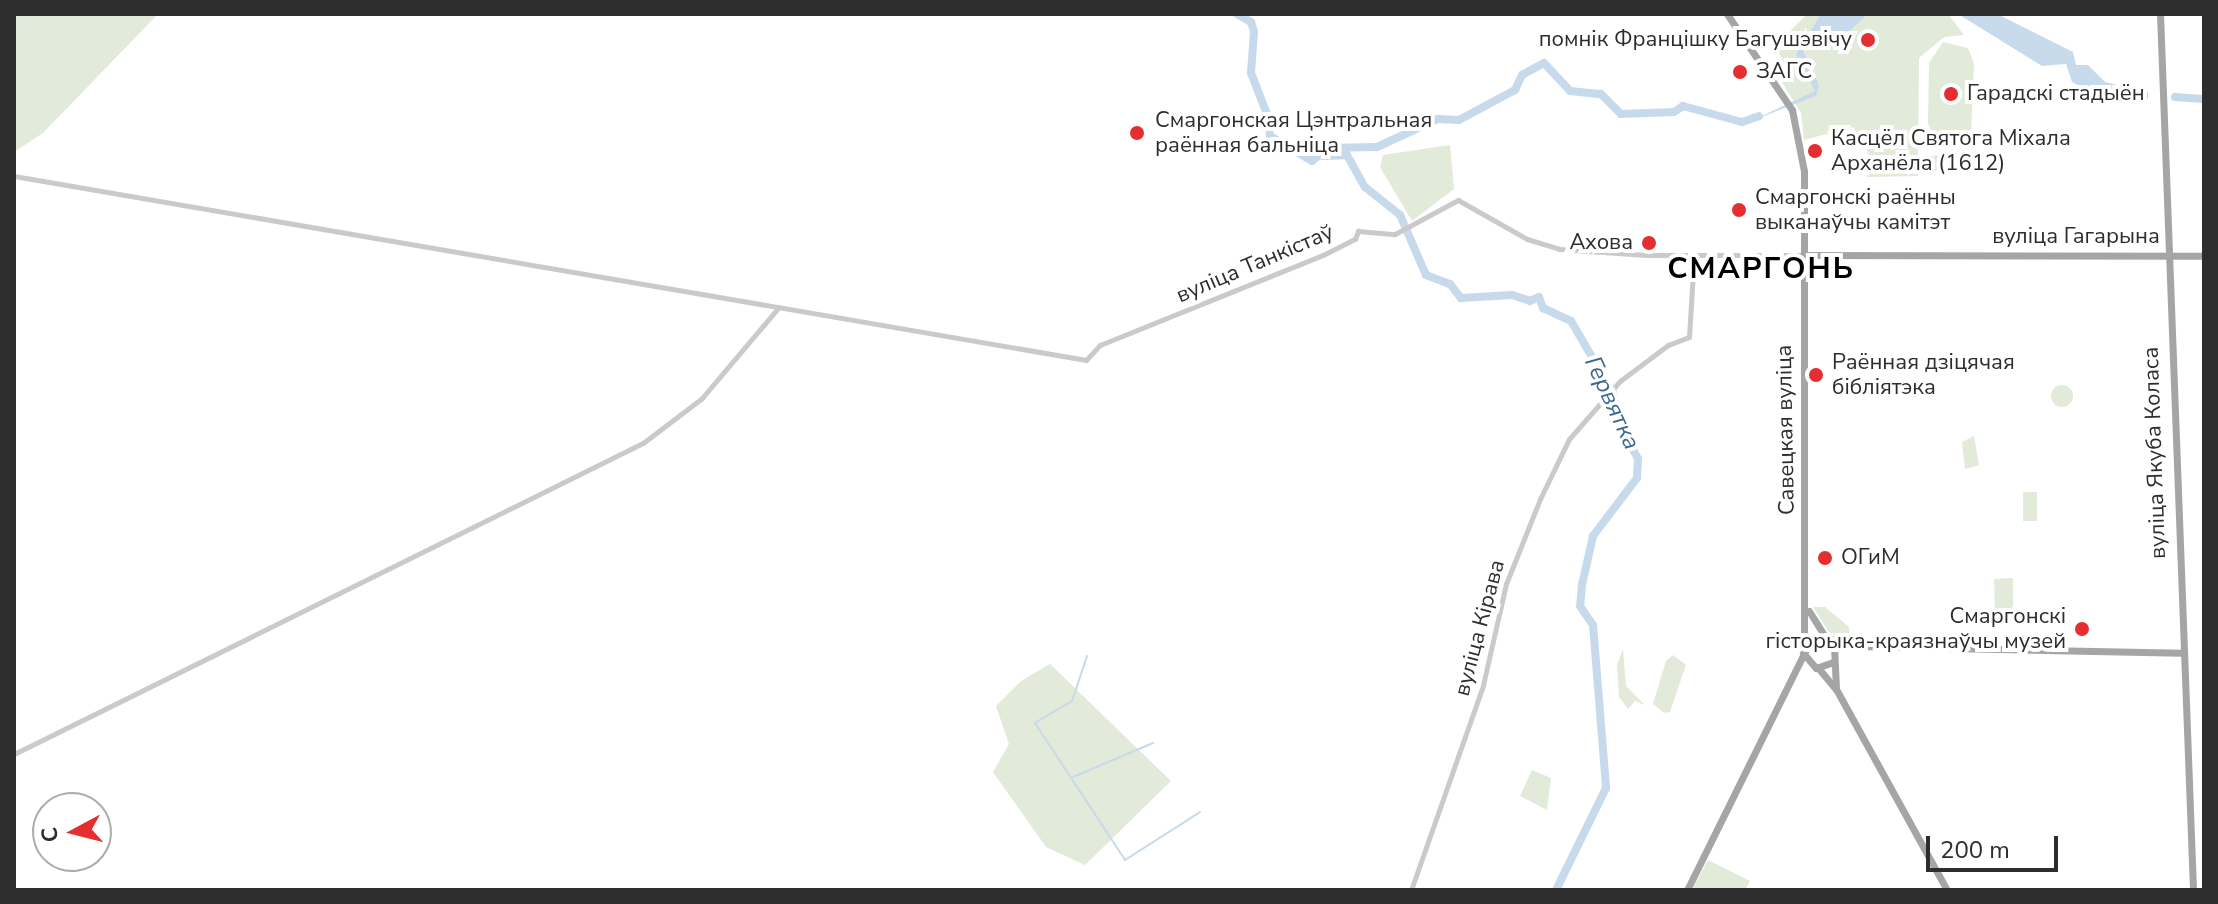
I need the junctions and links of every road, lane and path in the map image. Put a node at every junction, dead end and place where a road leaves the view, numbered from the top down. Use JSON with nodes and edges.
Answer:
{"nodes":[{"id":1,"x":1727,"y":14,"type":"edge"},
{"id":2,"x":2160,"y":14,"type":"edge"},
{"id":3,"x":14,"y":176,"type":"edge"},
{"id":4,"x":1803,"y":255,"type":"junction"},
{"id":5,"x":2166,"y":255,"type":"junction"},
{"id":6,"x":1694,"y":256,"type":"junction"},
{"id":7,"x":2204,"y":256,"type":"edge"},
{"id":8,"x":779,"y":307,"type":"junction"},
{"id":9,"x":1807,"y":605,"type":"junction"},
{"id":10,"x":1826,"y":638,"type":"junction"},
{"id":11,"x":1857,"y":646,"type":"junction"},
{"id":12,"x":1804,"y":650,"type":"junction"},
{"id":13,"x":2181,"y":653,"type":"junction"},
{"id":14,"x":1834,"y":660,"type":"junction"},
{"id":15,"x":1817,"y":669,"type":"junction"},
{"id":16,"x":1793,"y":682,"type":"junction"},
{"id":17,"x":1836,"y":689,"type":"junction"},
{"id":18,"x":14,"y":754,"type":"edge"},
{"id":19,"x":1411,"y":890,"type":"edge"},
{"id":20,"x":1687,"y":890,"type":"edge"},
{"id":21,"x":1947,"y":890,"type":"edge"},
{"id":22,"x":2193,"y":890,"type":"edge"}],
"edges":[{"from":1,"to":4,"type":"main road","name":"Савецкая вуліца"},
{"from":2,"to":5,"type":"main road","name":"вуліца Якуба Коласа"},
{"from":3,"to":8,"type":"street"},
{"from":4,"to":5,"type":"main road","name":"вуліца Гагарына"},
{"from":4,"to":6,"type":"street","name":"вуліца Танкістаў"},
{"from":4,"to":9,"type":"main road","name":"Савецкая вуліца"},
{"from":5,"to":7,"type":"main road","name":"вуліца Гагарына"},
{"from":5,"to":13,"type":"main road","name":"вуліца Якуба Коласа"},
{"from":6,"to":8,"type":"street","name":"вуліца Танкістаў"},
{"from":6,"to":19,"type":"street","name":"вуліца Кірава"},
{"from":8,"to":18,"type":"street"},
{"from":9,"to":10,"type":"main road","name":"Савецкая вуліца"},
{"from":9,"to":12,"type":"main road","name":"Савецкая вуліца"},
{"from":10,"to":11,"type":"main road"},
{"from":10,"to":12,"type":"main road"},
{"from":10,"to":14,"type":"main road","name":"Савецкая вуліца"},
{"from":11,"to":13,"type":"main road"},
{"from":11,"to":14,"type":"main road"},
{"from":12,"to":15,"type":"main road"},
{"from":12,"to":16,"type":"main road","name":"Савецкая вуліца"},
{"from":13,"to":22,"type":"main road","name":"вуліца Якуба Коласа"},
{"from":14,"to":15,"type":"main road"},
{"from":14,"to":17,"type":"main road","name":"Савецкая вуліца"},
{"from":15,"to":16,"type":"main road"},
{"from":15,"to":17,"type":"main road"},
{"from":16,"to":20,"type":"main road","name":"Савецкая вуліца"},
{"from":17,"to":21,"type":"main road"}]}
